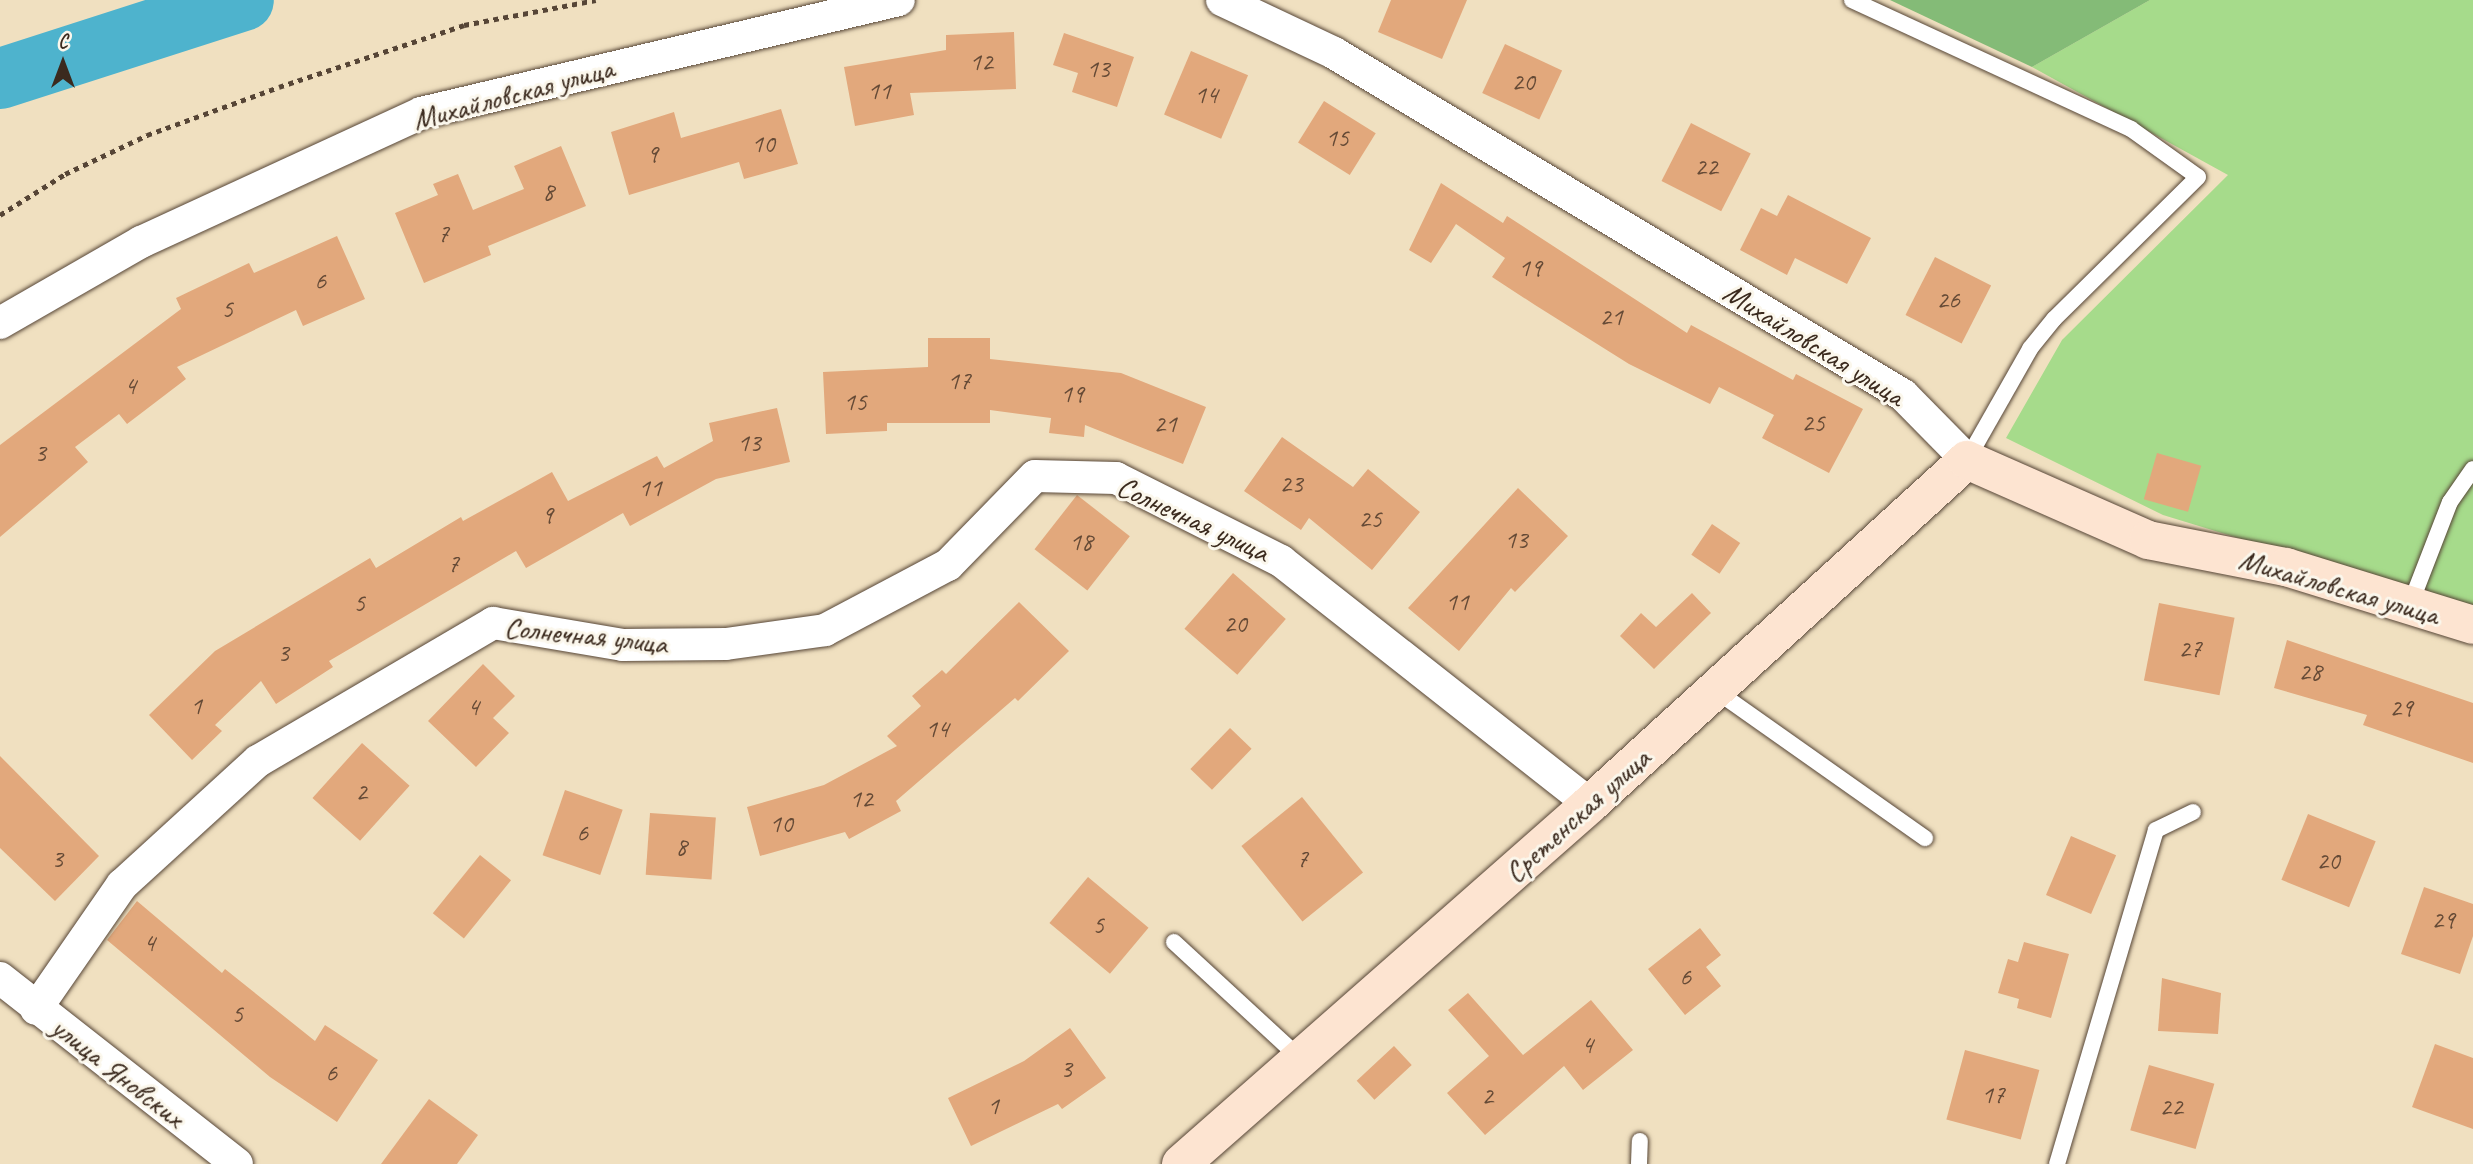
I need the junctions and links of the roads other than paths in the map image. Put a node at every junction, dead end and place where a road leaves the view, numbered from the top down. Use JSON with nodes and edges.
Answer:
{"nodes":[{"id":1,"x":899,"y":0,"type":"edge"},
{"id":2,"x":1222,"y":0,"type":"edge"},
{"id":3,"x":1852,"y":0,"type":"edge"},
{"id":4,"x":0,"y":323,"type":"edge"},
{"id":5,"x":1967,"y":460,"type":"junction"},
{"id":6,"x":2473,"y":469,"type":"edge"},
{"id":7,"x":2410,"y":605,"type":"junction"},
{"id":8,"x":2473,"y":625,"type":"edge"},
{"id":9,"x":1715,"y":690,"type":"junction"},
{"id":10,"x":1590,"y":804,"type":"junction"},
{"id":11,"x":2193,"y":812,"type":"dead end"},
{"id":12,"x":1925,"y":838,"type":"dead end"},
{"id":13,"x":1174,"y":942,"type":"dead end"},
{"id":14,"x":0,"y":978,"type":"edge"},
{"id":15,"x":36,"y":1009,"type":"junction"},
{"id":16,"x":1301,"y":1059,"type":"junction"},
{"id":17,"x":1640,"y":1141,"type":"dead end"},
{"id":18,"x":237,"y":1164,"type":"edge"},
{"id":19,"x":1181,"y":1164,"type":"edge"},
{"id":20,"x":1639,"y":1164,"type":"edge"},
{"id":21,"x":2057,"y":1164,"type":"edge"}],
"edges":[{"from":1,"to":4,"type":"street","name":"Михайловская улица"},
{"from":2,"to":5,"type":"street","name":"Михайловская улица"},
{"from":3,"to":5,"type":"lane"},
{"from":5,"to":7,"type":"street","name":"Михайловская улица"},
{"from":5,"to":9,"type":"street","name":"Сретенская улица"},
{"from":6,"to":7,"type":"lane"},
{"from":7,"to":8,"type":"street","name":"Михайловская улица"},
{"from":9,"to":10,"type":"street","name":"Сретенская улица"},
{"from":9,"to":12,"type":"lane"},
{"from":10,"to":15,"type":"street","name":"Солнечная улица"},
{"from":10,"to":16,"type":"street","name":"Сретенская улица"},
{"from":11,"to":21,"type":"lane"},
{"from":13,"to":16,"type":"lane"},
{"from":14,"to":15,"type":"street","name":"улица Яновских"},
{"from":15,"to":18,"type":"street","name":"улица Яновских"},
{"from":16,"to":19,"type":"street","name":"Сретенская улица"},
{"from":17,"to":20,"type":"lane"}]}
